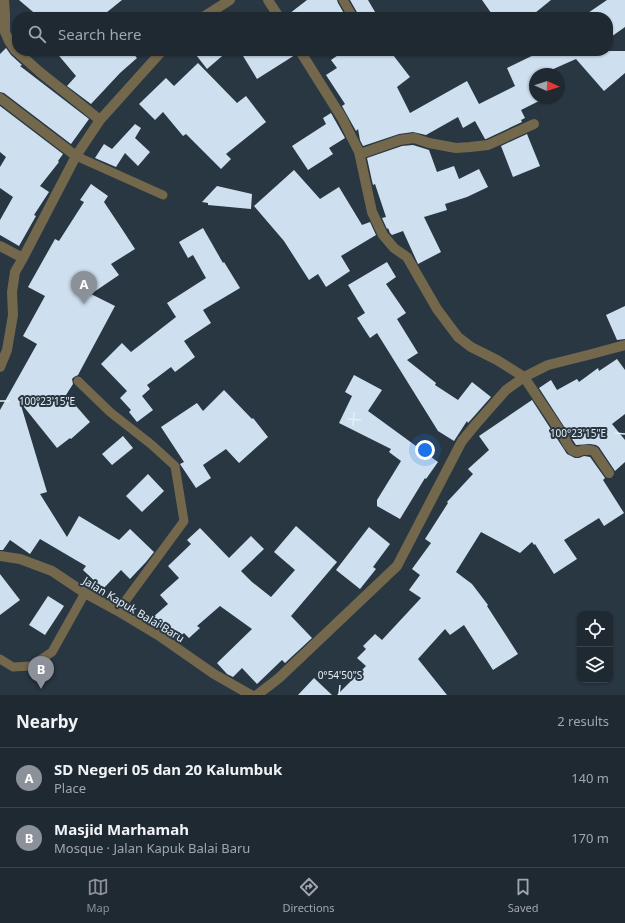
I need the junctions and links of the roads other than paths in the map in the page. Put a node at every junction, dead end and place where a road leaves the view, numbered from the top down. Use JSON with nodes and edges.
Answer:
{"nodes":[{"id":1,"x":4,"y":0,"type":"edge"},
{"id":2,"x":230,"y":0,"type":"edge"},
{"id":3,"x":268,"y":0,"type":"edge"},
{"id":4,"x":343,"y":0,"type":"edge"},
{"id":5,"x":211,"y":12,"type":"edge"},
{"id":6,"x":276,"y":12,"type":"edge"},
{"id":7,"x":350,"y":12,"type":"edge"},
{"id":8,"x":12,"y":46,"type":"edge"},
{"id":9,"x":22,"y":56,"type":"edge"},
{"id":10,"x":158,"y":56,"type":"edge"},
{"id":11,"x":303,"y":56,"type":"edge"},
{"id":12,"x":0,"y":98,"type":"edge"},
{"id":13,"x":100,"y":120,"type":"junction"},
{"id":14,"x":534,"y":124,"type":"dead end"},
{"id":15,"x":360,"y":154,"type":"junction"},
{"id":16,"x":76,"y":156,"type":"junction"},
{"id":17,"x":163,"y":195,"type":"dead end"},
{"id":18,"x":0,"y":246,"type":"edge"},
{"id":19,"x":23,"y":258,"type":"junction"},
{"id":20,"x":625,"y":345,"type":"edge"},
{"id":21,"x":0,"y":367,"type":"edge"},
{"id":22,"x":524,"y":377,"type":"junction"},
{"id":23,"x":78,"y":381,"type":"dead end"},
{"id":24,"x":609,"y":474,"type":"dead end"},
{"id":25,"x":0,"y":556,"type":"edge"},
{"id":26,"x":85,"y":594,"type":"junction"},
{"id":27,"x":118,"y":611,"type":"junction"},
{"id":28,"x":0,"y":659,"type":"edge"},
{"id":29,"x":251,"y":695,"type":"edge"},
{"id":30,"x":257,"y":695,"type":"edge"}],
"edges":[{"from":1,"to":8,"type":"street"},
{"from":2,"to":5,"type":"street"},
{"from":3,"to":6,"type":"street"},
{"from":4,"to":7,"type":"lane"},
{"from":9,"to":13,"type":"street"},
{"from":10,"to":13,"type":"street"},
{"from":11,"to":15,"type":"street"},
{"from":12,"to":16,"type":"street"},
{"from":13,"to":16,"type":"street"},
{"from":14,"to":15,"type":"street"},
{"from":15,"to":22,"type":"street"},
{"from":16,"to":17,"type":"lane"},
{"from":16,"to":19,"type":"street"},
{"from":18,"to":19,"type":"street"},
{"from":19,"to":21,"type":"street"},
{"from":20,"to":22,"type":"street"},
{"from":22,"to":24,"type":"street"},
{"from":22,"to":30,"type":"street"},
{"from":23,"to":27,"type":"lane"},
{"from":25,"to":26,"type":"street","name":"Jalan Kapuk Balai Baru"},
{"from":26,"to":27,"type":"street","name":"Jalan Kapuk Balai Baru"},
{"from":26,"to":28,"type":"lane"},
{"from":27,"to":29,"type":"street","name":"Jalan Kapuk Balai Baru"}]}
